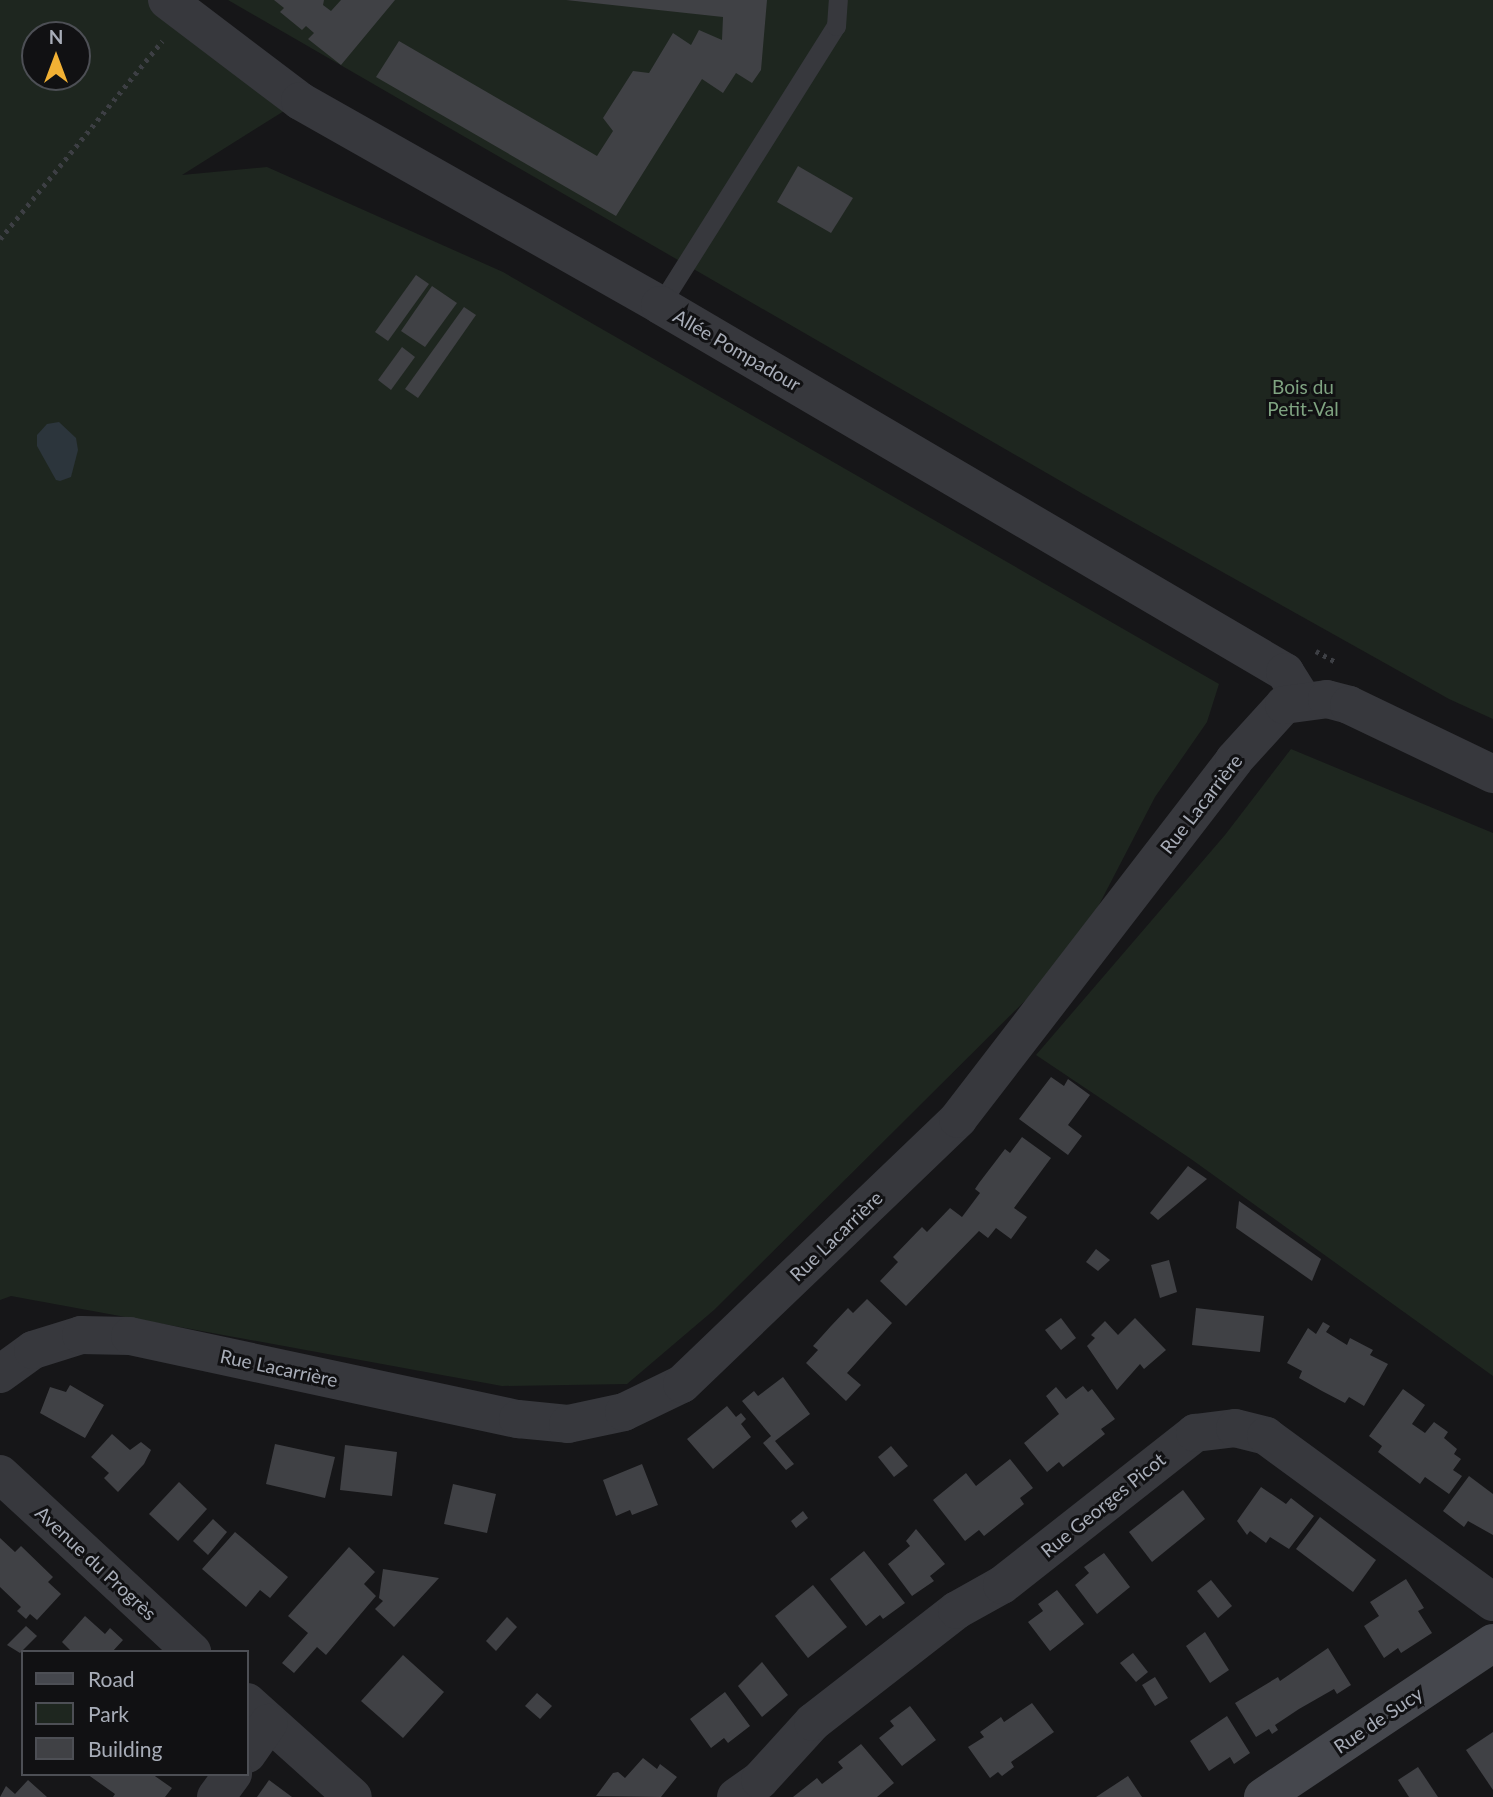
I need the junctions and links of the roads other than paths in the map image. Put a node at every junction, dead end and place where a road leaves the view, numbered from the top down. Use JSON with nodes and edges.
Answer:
{"nodes":[{"id":1,"x":838,"y":0,"type":"edge"},
{"id":2,"x":176,"y":7,"type":"edge"},
{"id":3,"x":660,"y":305,"type":"junction"},
{"id":4,"x":1303,"y":701,"type":"junction"},
{"id":5,"x":1493,"y":774,"type":"edge"},
{"id":6,"x":0,"y":1374,"type":"edge"},
{"id":7,"x":0,"y":1474,"type":"edge"},
{"id":8,"x":1493,"y":1602,"type":"edge"},
{"id":9,"x":1493,"y":1643,"type":"edge"},
{"id":10,"x":190,"y":1650,"type":"edge"},
{"id":11,"x":258,"y":1712,"type":"edge"},
{"id":12,"x":248,"y":1750,"type":"edge"},
{"id":13,"x":232,"y":1776,"type":"edge"},
{"id":14,"x":216,"y":1797,"type":"edge"},
{"id":15,"x":353,"y":1797,"type":"edge"},
{"id":16,"x":736,"y":1797,"type":"edge"},
{"id":17,"x":1263,"y":1797,"type":"edge"}],
"edges":[{"from":1,"to":3,"type":"lane"},
{"from":2,"to":3,"type":"street","name":"Allée Pompadour"},
{"from":3,"to":4,"type":"street","name":"Allée Pompadour"},
{"from":4,"to":5,"type":"street","name":"Rue Lacarrière"},
{"from":4,"to":6,"type":"street","name":"Rue Lacarrière"},
{"from":7,"to":10,"type":"street","name":"Avenue du Progrès"},
{"from":8,"to":16,"type":"street","name":"Rue Georges Picot"},
{"from":9,"to":17,"type":"main road","name":"Rue de Sucy"},
{"from":11,"to":12,"type":"street"},
{"from":11,"to":15,"type":"street"},
{"from":13,"to":14,"type":"street"}]}
